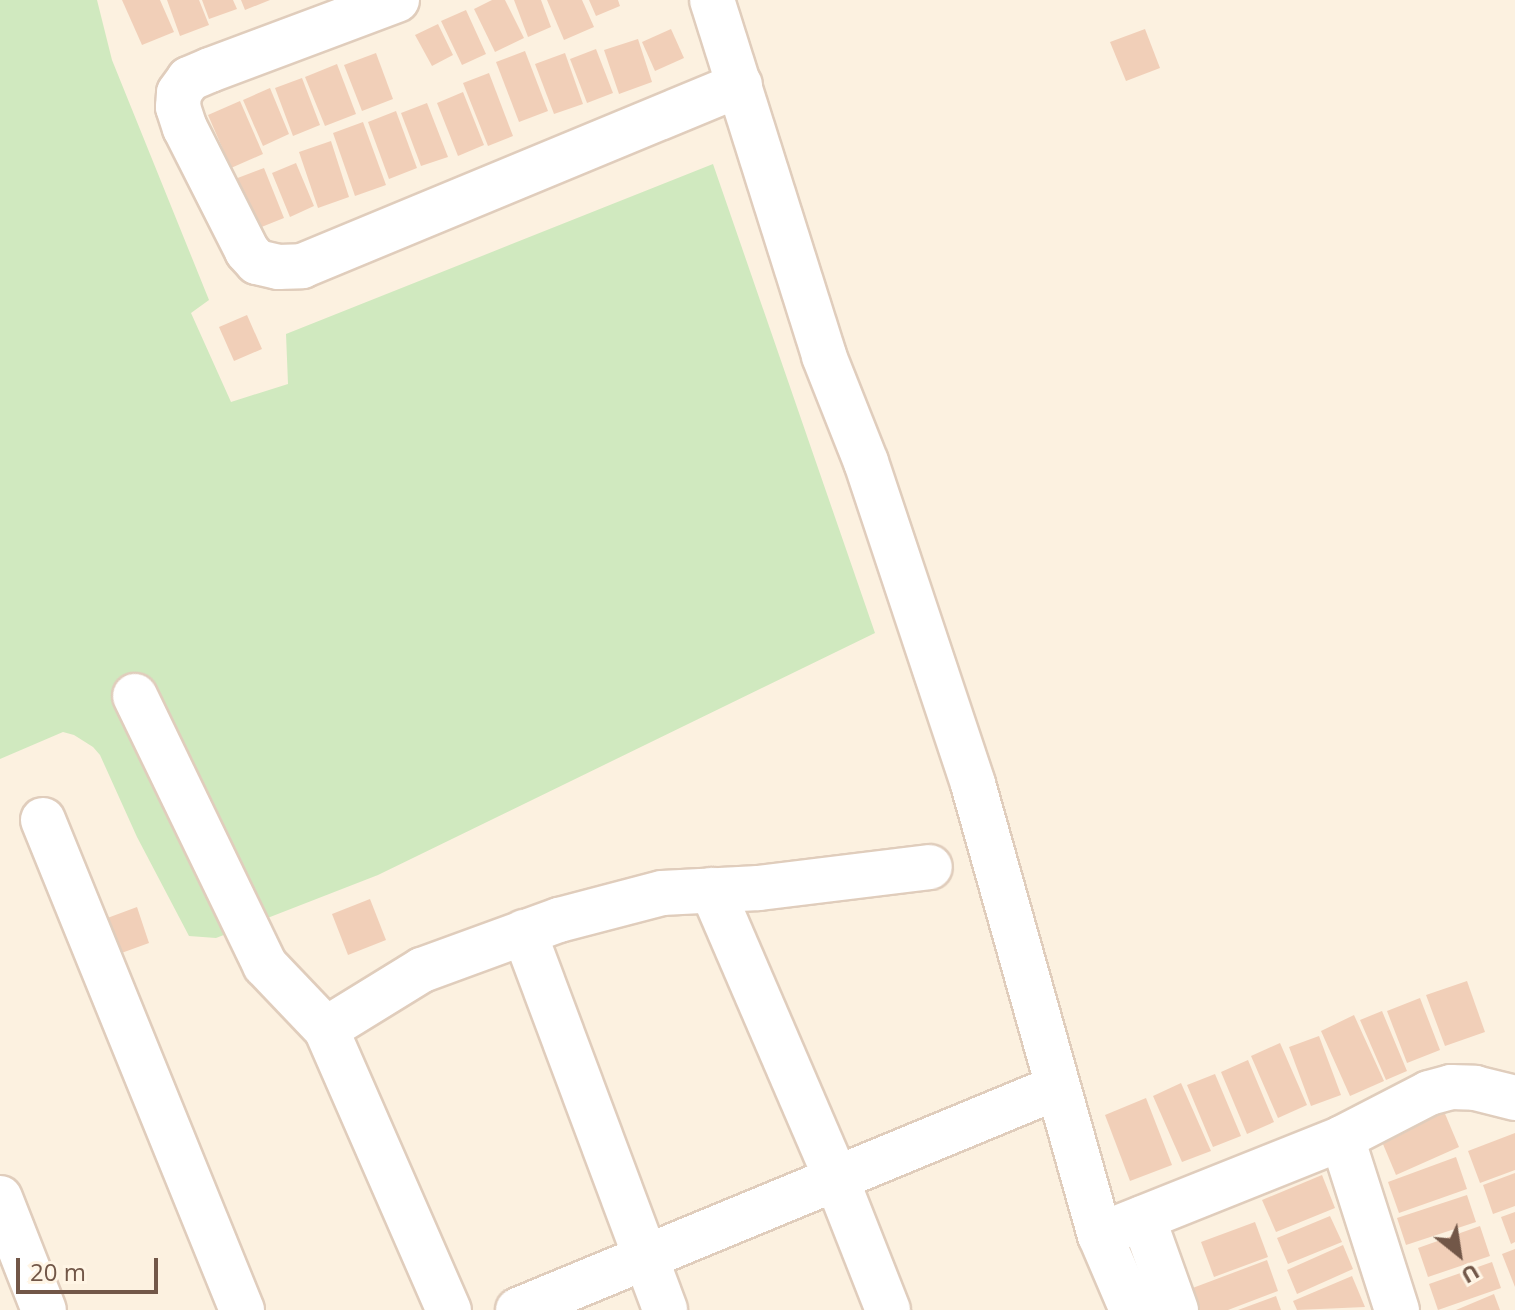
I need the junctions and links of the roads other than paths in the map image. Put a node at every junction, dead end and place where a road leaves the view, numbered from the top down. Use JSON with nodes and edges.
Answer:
{"nodes":[{"id":1,"x":397,"y":0,"type":"edge"},
{"id":2,"x":712,"y":0,"type":"edge"},
{"id":3,"x":740,"y":85,"type":"junction"},
{"id":4,"x":135,"y":696,"type":"dead end"},
{"id":5,"x":43,"y":820,"type":"dead end"},
{"id":6,"x":930,"y":867,"type":"dead end"},
{"id":7,"x":712,"y":890,"type":"junction"},
{"id":8,"x":524,"y":932,"type":"junction"},
{"id":9,"x":326,"y":1029,"type":"junction"},
{"id":10,"x":1058,"y":1087,"type":"junction"},
{"id":11,"x":1515,"y":1098,"type":"edge"},
{"id":12,"x":1342,"y":1138,"type":"junction"},
{"id":13,"x":836,"y":1178,"type":"junction"},
{"id":14,"x":0,"y":1198,"type":"edge"},
{"id":15,"x":1143,"y":1218,"type":"junction"},
{"id":16,"x":1100,"y":1235,"type":"junction"},
{"id":17,"x":645,"y":1258,"type":"junction"},
{"id":18,"x":44,"y":1310,"type":"edge"},
{"id":19,"x":242,"y":1310,"type":"edge"},
{"id":20,"x":449,"y":1310,"type":"edge"},
{"id":21,"x":518,"y":1310,"type":"edge"},
{"id":22,"x":665,"y":1310,"type":"edge"},
{"id":23,"x":888,"y":1310,"type":"edge"},
{"id":24,"x":1132,"y":1310,"type":"edge"},
{"id":25,"x":1176,"y":1310,"type":"edge"},
{"id":26,"x":1397,"y":1310,"type":"edge"}],
"edges":[{"from":1,"to":3,"type":"street"},
{"from":2,"to":3,"type":"street"},
{"from":3,"to":10,"type":"street"},
{"from":4,"to":9,"type":"street"},
{"from":5,"to":19,"type":"street"},
{"from":6,"to":7,"type":"street"},
{"from":7,"to":8,"type":"street"},
{"from":7,"to":13,"type":"street"},
{"from":8,"to":9,"type":"street"},
{"from":8,"to":17,"type":"street"},
{"from":9,"to":20,"type":"street"},
{"from":10,"to":13,"type":"street"},
{"from":10,"to":16,"type":"street"},
{"from":11,"to":12,"type":"street"},
{"from":12,"to":15,"type":"street"},
{"from":12,"to":26,"type":"street"},
{"from":13,"to":17,"type":"street"},
{"from":13,"to":23,"type":"street"},
{"from":14,"to":18,"type":"street"},
{"from":15,"to":16,"type":"street"},
{"from":15,"to":25,"type":"street"},
{"from":16,"to":24,"type":"street"},
{"from":17,"to":21,"type":"street"},
{"from":17,"to":22,"type":"street"}]}
